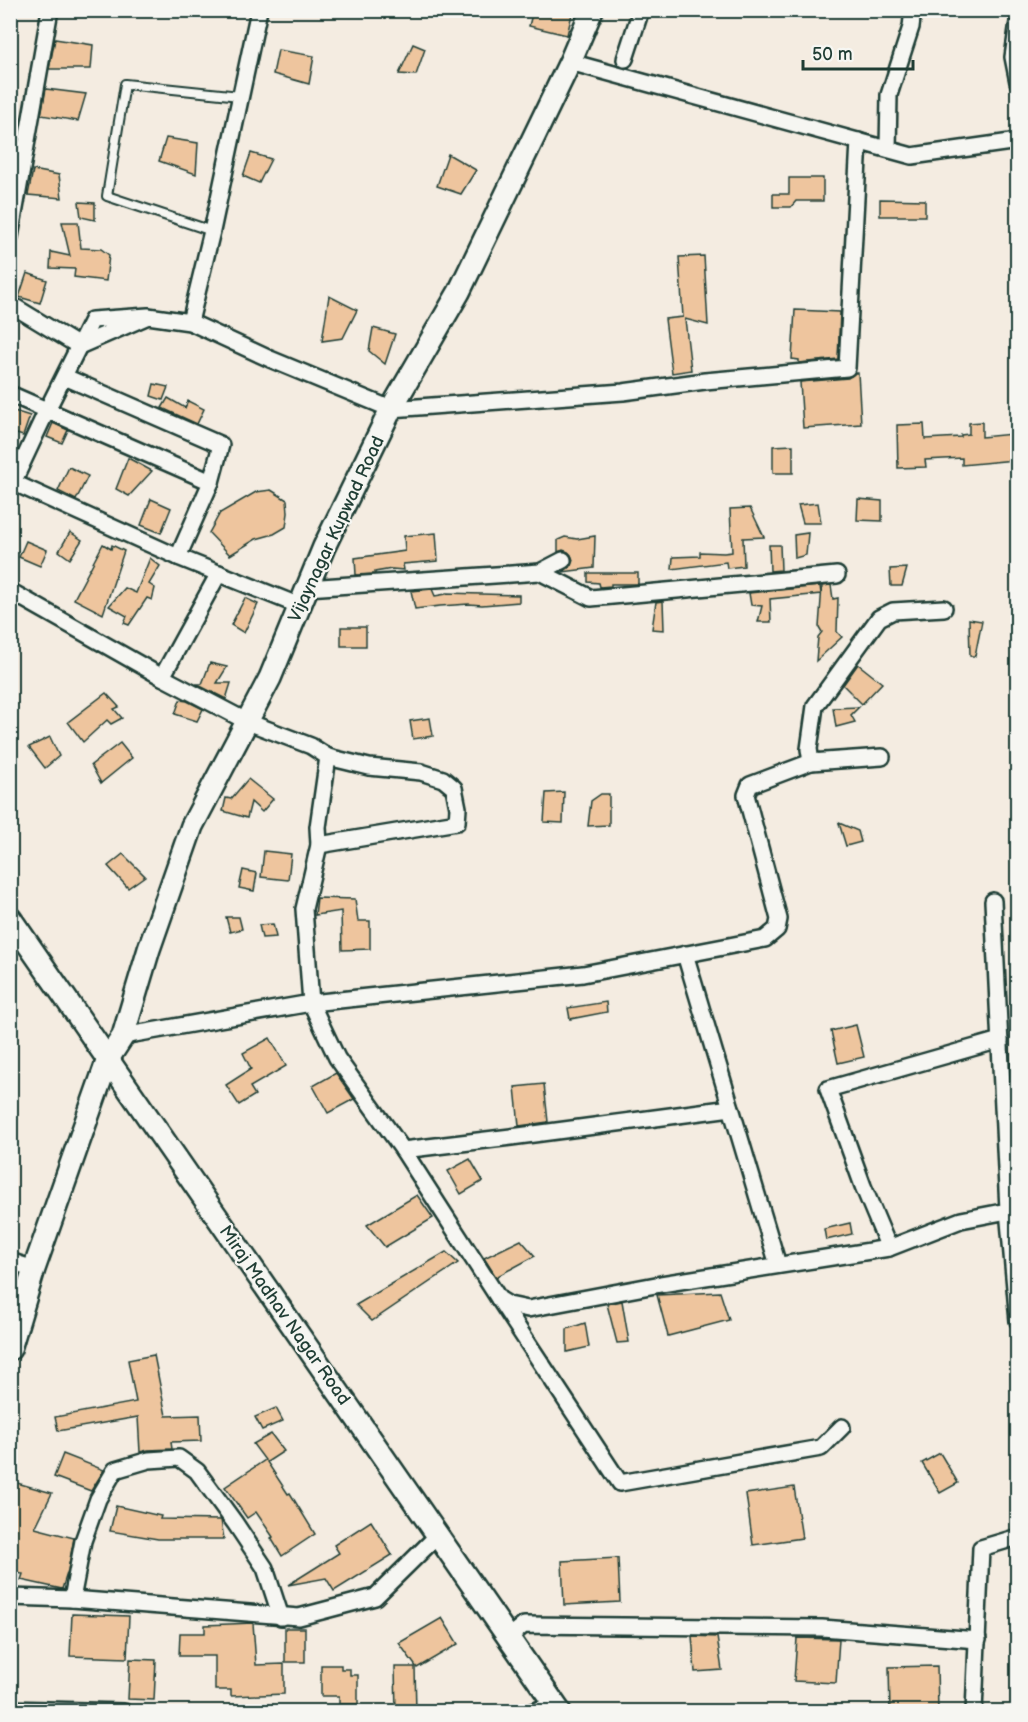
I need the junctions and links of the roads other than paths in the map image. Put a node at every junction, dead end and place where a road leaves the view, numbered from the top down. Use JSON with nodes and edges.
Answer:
{"nodes":[{"id":1,"x":50,"y":10,"type":"edge"},
{"id":2,"x":259,"y":10,"type":"edge"},
{"id":3,"x":592,"y":10,"type":"edge"},
{"id":4,"x":641,"y":10,"type":"edge"},
{"id":5,"x":914,"y":10,"type":"edge"},
{"id":6,"x":1017,"y":22,"type":"edge"},
{"id":7,"x":625,"y":59,"type":"dead end"},
{"id":8,"x":570,"y":62,"type":"junction"},
{"id":9,"x":1017,"y":82,"type":"edge"},
{"id":10,"x":240,"y":96,"type":"junction"},
{"id":11,"x":860,"y":141,"type":"junction"},
{"id":12,"x":1017,"y":141,"type":"edge"},
{"id":13,"x":888,"y":149,"type":"junction"},
{"id":14,"x":212,"y":231,"type":"junction"},
{"id":15,"x":10,"y":237,"type":"edge"},
{"id":16,"x":10,"y":304,"type":"edge"},
{"id":17,"x":189,"y":322,"type":"junction"},
{"id":18,"x":80,"y":346,"type":"junction"},
{"id":19,"x":65,"y":376,"type":"junction"},
{"id":20,"x":10,"y":394,"type":"edge"},
{"id":21,"x":391,"y":409,"type":"junction"},
{"id":22,"x":47,"y":410,"type":"junction"},
{"id":23,"x":211,"y":482,"type":"junction"},
{"id":24,"x":11,"y":484,"type":"edge"},
{"id":25,"x":178,"y":557,"type":"junction"},
{"id":26,"x":563,"y":560,"type":"dead end"},
{"id":27,"x":540,"y":572,"type":"junction"},
{"id":28,"x":219,"y":573,"type":"junction"},
{"id":29,"x":837,"y":575,"type":"dead end"},
{"id":30,"x":10,"y":591,"type":"edge"},
{"id":31,"x":303,"y":597,"type":"junction"},
{"id":32,"x":944,"y":608,"type":"dead end"},
{"id":33,"x":162,"y":677,"type":"junction"},
{"id":34,"x":248,"y":722,"type":"junction"},
{"id":35,"x":328,"y":757,"type":"junction"},
{"id":36,"x":882,"y":757,"type":"dead end"},
{"id":37,"x":811,"y":762,"type":"junction"},
{"id":38,"x":319,"y":845,"type":"junction"},
{"id":39,"x":993,"y":900,"type":"dead end"},
{"id":40,"x":10,"y":918,"type":"edge"},
{"id":41,"x":685,"y":954,"type":"junction"},
{"id":42,"x":311,"y":1003,"type":"junction"},
{"id":43,"x":123,"y":1036,"type":"junction"},
{"id":44,"x":1000,"y":1040,"type":"junction"},
{"id":45,"x":108,"y":1059,"type":"junction"},
{"id":46,"x":731,"y":1108,"type":"junction"},
{"id":47,"x":404,"y":1150,"type":"junction"},
{"id":48,"x":1013,"y":1209,"type":"edge"},
{"id":49,"x":889,"y":1248,"type":"junction"},
{"id":50,"x":10,"y":1261,"type":"edge"},
{"id":51,"x":778,"y":1265,"type":"junction"},
{"id":52,"x":33,"y":1269,"type":"junction"},
{"id":53,"x":499,"y":1299,"type":"junction"},
{"id":54,"x":1017,"y":1321,"type":"edge"},
{"id":55,"x":10,"y":1349,"type":"edge"},
{"id":56,"x":842,"y":1427,"type":"dead end"},
{"id":57,"x":437,"y":1536,"type":"junction"},
{"id":58,"x":1017,"y":1537,"type":"edge"},
{"id":59,"x":10,"y":1598,"type":"edge"},
{"id":60,"x":72,"y":1599,"type":"junction"},
{"id":61,"x":281,"y":1617,"type":"junction"},
{"id":62,"x":508,"y":1638,"type":"junction"},
{"id":63,"x":978,"y":1640,"type":"junction"},
{"id":64,"x":557,"y":1708,"type":"edge"},
{"id":65,"x":10,"y":1709,"type":"edge"},
{"id":66,"x":123,"y":1712,"type":"edge"},
{"id":67,"x":532,"y":1712,"type":"edge"},
{"id":68,"x":974,"y":1712,"type":"edge"}],
"edges":[{"from":1,"to":15,"type":"street"},
{"from":2,"to":10,"type":"street"},
{"from":3,"to":8,"type":"street","name":"Vijaynagar Kupwad Road"},
{"from":4,"to":7,"type":"street"},
{"from":5,"to":13,"type":"street"},
{"from":6,"to":9,"type":"street"},
{"from":8,"to":11,"type":"street"},
{"from":8,"to":21,"type":"street","name":"Vijaynagar Kupwad Road"},
{"from":10,"to":14,"type":"street"},
{"from":10,"to":14,"type":"lane"},
{"from":11,"to":13,"type":"street"},
{"from":11,"to":21,"type":"street"},
{"from":12,"to":13,"type":"street"},
{"from":14,"to":17,"type":"street"},
{"from":16,"to":18,"type":"street"},
{"from":17,"to":18,"type":"street"},
{"from":17,"to":21,"type":"street"},
{"from":18,"to":19,"type":"street"},
{"from":19,"to":22,"type":"street"},
{"from":19,"to":23,"type":"street"},
{"from":20,"to":22,"type":"street"},
{"from":21,"to":31,"type":"street","name":"Vijaynagar Kupwad Road"},
{"from":22,"to":23,"type":"street"},
{"from":22,"to":24,"type":"street"},
{"from":23,"to":25,"type":"street"},
{"from":24,"to":25,"type":"street"},
{"from":25,"to":28,"type":"street"},
{"from":26,"to":27,"type":"street"},
{"from":27,"to":29,"type":"street"},
{"from":27,"to":31,"type":"street"},
{"from":28,"to":31,"type":"street"},
{"from":28,"to":33,"type":"street"},
{"from":30,"to":33,"type":"street"},
{"from":31,"to":34,"type":"street","name":"Vijaynagar Kupwad Road"},
{"from":32,"to":37,"type":"street"},
{"from":33,"to":34,"type":"street"},
{"from":34,"to":35,"type":"street"},
{"from":34,"to":43,"type":"street","name":"Vijaynagar Kupwad Road"},
{"from":35,"to":38,"type":"street"},
{"from":35,"to":38,"type":"street"},
{"from":36,"to":37,"type":"street"},
{"from":37,"to":41,"type":"street"},
{"from":38,"to":42,"type":"street"},
{"from":39,"to":44,"type":"street"},
{"from":40,"to":45,"type":"street","name":"Miraj Madhav Nagar Road"},
{"from":41,"to":42,"type":"street"},
{"from":41,"to":46,"type":"street"},
{"from":42,"to":43,"type":"street"},
{"from":42,"to":47,"type":"street"},
{"from":43,"to":45,"type":"street","name":"Vijaynagar Kupwad Road"},
{"from":44,"to":48,"type":"street"},
{"from":44,"to":49,"type":"street"},
{"from":45,"to":52,"type":"street","name":"Vijaynagar Kupwad Road"},
{"from":45,"to":57,"type":"street","name":"Miraj Madhav Nagar Road"},
{"from":46,"to":47,"type":"street"},
{"from":46,"to":51,"type":"street"},
{"from":47,"to":53,"type":"street"},
{"from":48,"to":49,"type":"street"},
{"from":48,"to":54,"type":"street"},
{"from":49,"to":51,"type":"street"},
{"from":50,"to":52,"type":"street"},
{"from":51,"to":53,"type":"street"},
{"from":52,"to":55,"type":"street","name":"Vijaynagar Kupwad Road"},
{"from":53,"to":56,"type":"street"},
{"from":57,"to":61,"type":"street"},
{"from":57,"to":62,"type":"street","name":"Miraj Madhav Nagar Road"},
{"from":58,"to":63,"type":"street"},
{"from":59,"to":60,"type":"street"},
{"from":60,"to":61,"type":"street"},
{"from":60,"to":61,"type":"street"},
{"from":62,"to":63,"type":"street"},
{"from":62,"to":64,"type":"street","name":"Miraj Madhav Nagar Road"},
{"from":63,"to":68,"type":"street"},
{"from":64,"to":67,"type":"street"},
{"from":65,"to":66,"type":"street"}]}
